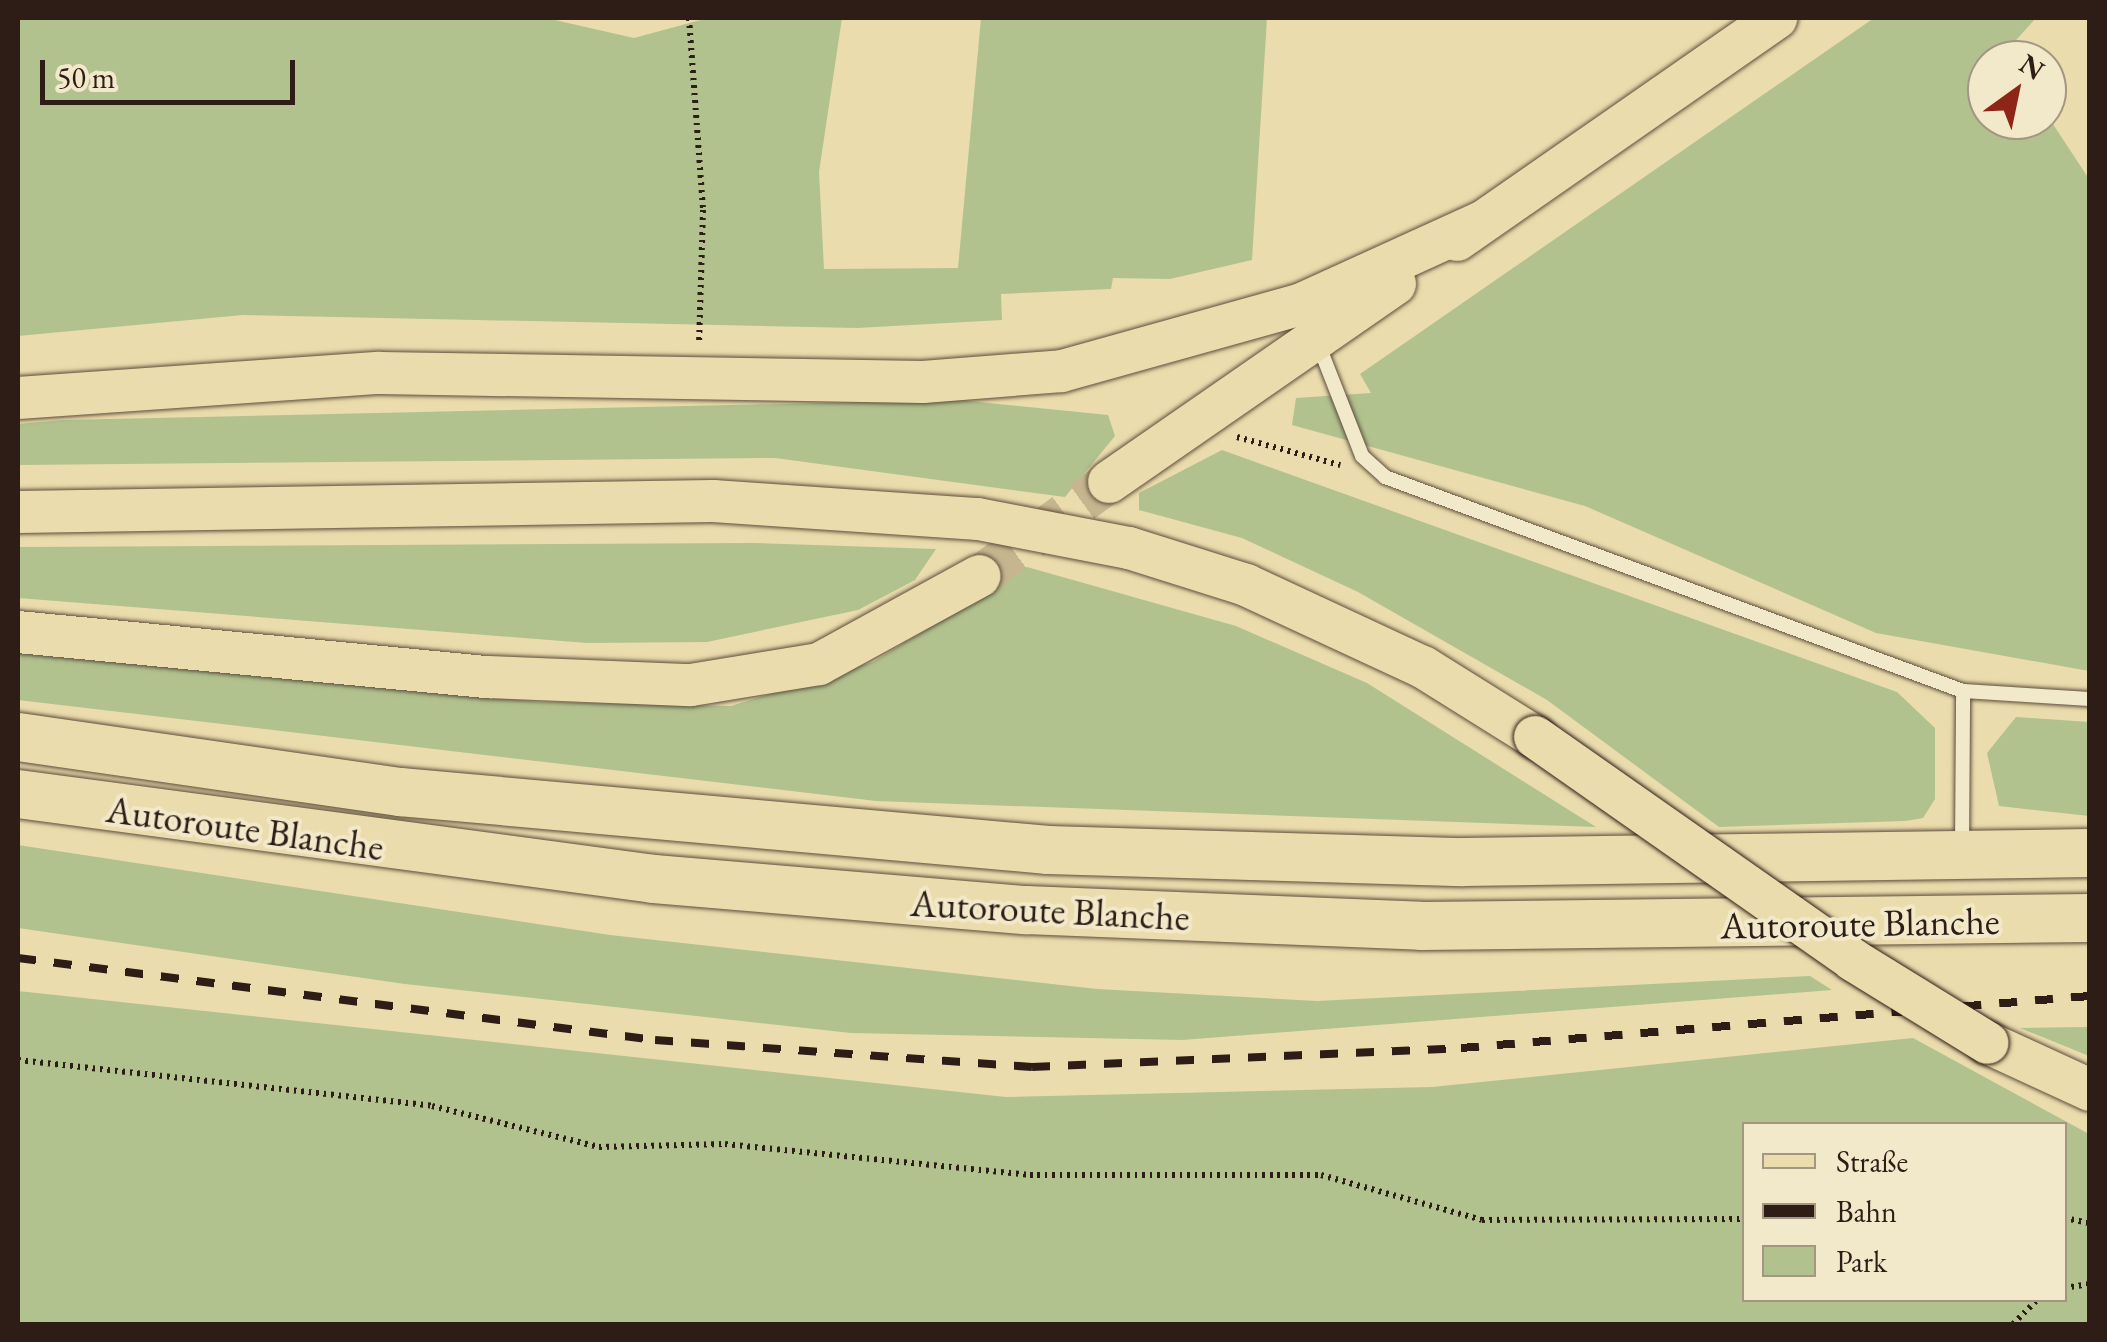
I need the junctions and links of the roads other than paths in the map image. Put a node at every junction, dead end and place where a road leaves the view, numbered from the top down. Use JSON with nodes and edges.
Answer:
{"nodes":[{"id":1,"x":1777,"y":18,"type":"edge"},
{"id":2,"x":1480,"y":223,"type":"junction"},
{"id":3,"x":1317,"y":340,"type":"junction"},
{"id":4,"x":18,"y":398,"type":"edge"},
{"id":5,"x":1109,"y":482,"type":"tunnel mouth"},
{"id":6,"x":18,"y":512,"type":"edge"},
{"id":7,"x":980,"y":576,"type":"tunnel mouth"},
{"id":8,"x":18,"y":632,"type":"edge"},
{"id":9,"x":1963,"y":691,"type":"junction"},
{"id":10,"x":2090,"y":699,"type":"edge"},
{"id":11,"x":18,"y":737,"type":"edge"},
{"id":12,"x":18,"y":794,"type":"edge"},
{"id":13,"x":2090,"y":853,"type":"edge"},
{"id":14,"x":1962,"y":856,"type":"junction"},
{"id":15,"x":2090,"y":918,"type":"edge"},
{"id":16,"x":2090,"y":1090,"type":"edge"}],
"edges":[{"from":1,"to":2,"type":"main road"},
{"from":2,"to":3,"type":"main road"},
{"from":2,"to":4,"type":"main road"},
{"from":3,"to":5,"type":"main road"},
{"from":3,"to":9,"type":"lane"},
{"from":6,"to":16,"type":"main road","bridge":true},
{"from":7,"to":8,"type":"main road"},
{"from":9,"to":10,"type":"lane"},
{"from":9,"to":14,"type":"lane"},
{"from":11,"to":14,"type":"highway","name":"Autoroute Blanche"},
{"from":12,"to":15,"type":"highway","name":"Autoroute Blanche"},
{"from":13,"to":14,"type":"highway","name":"Autoroute Blanche"}]}
